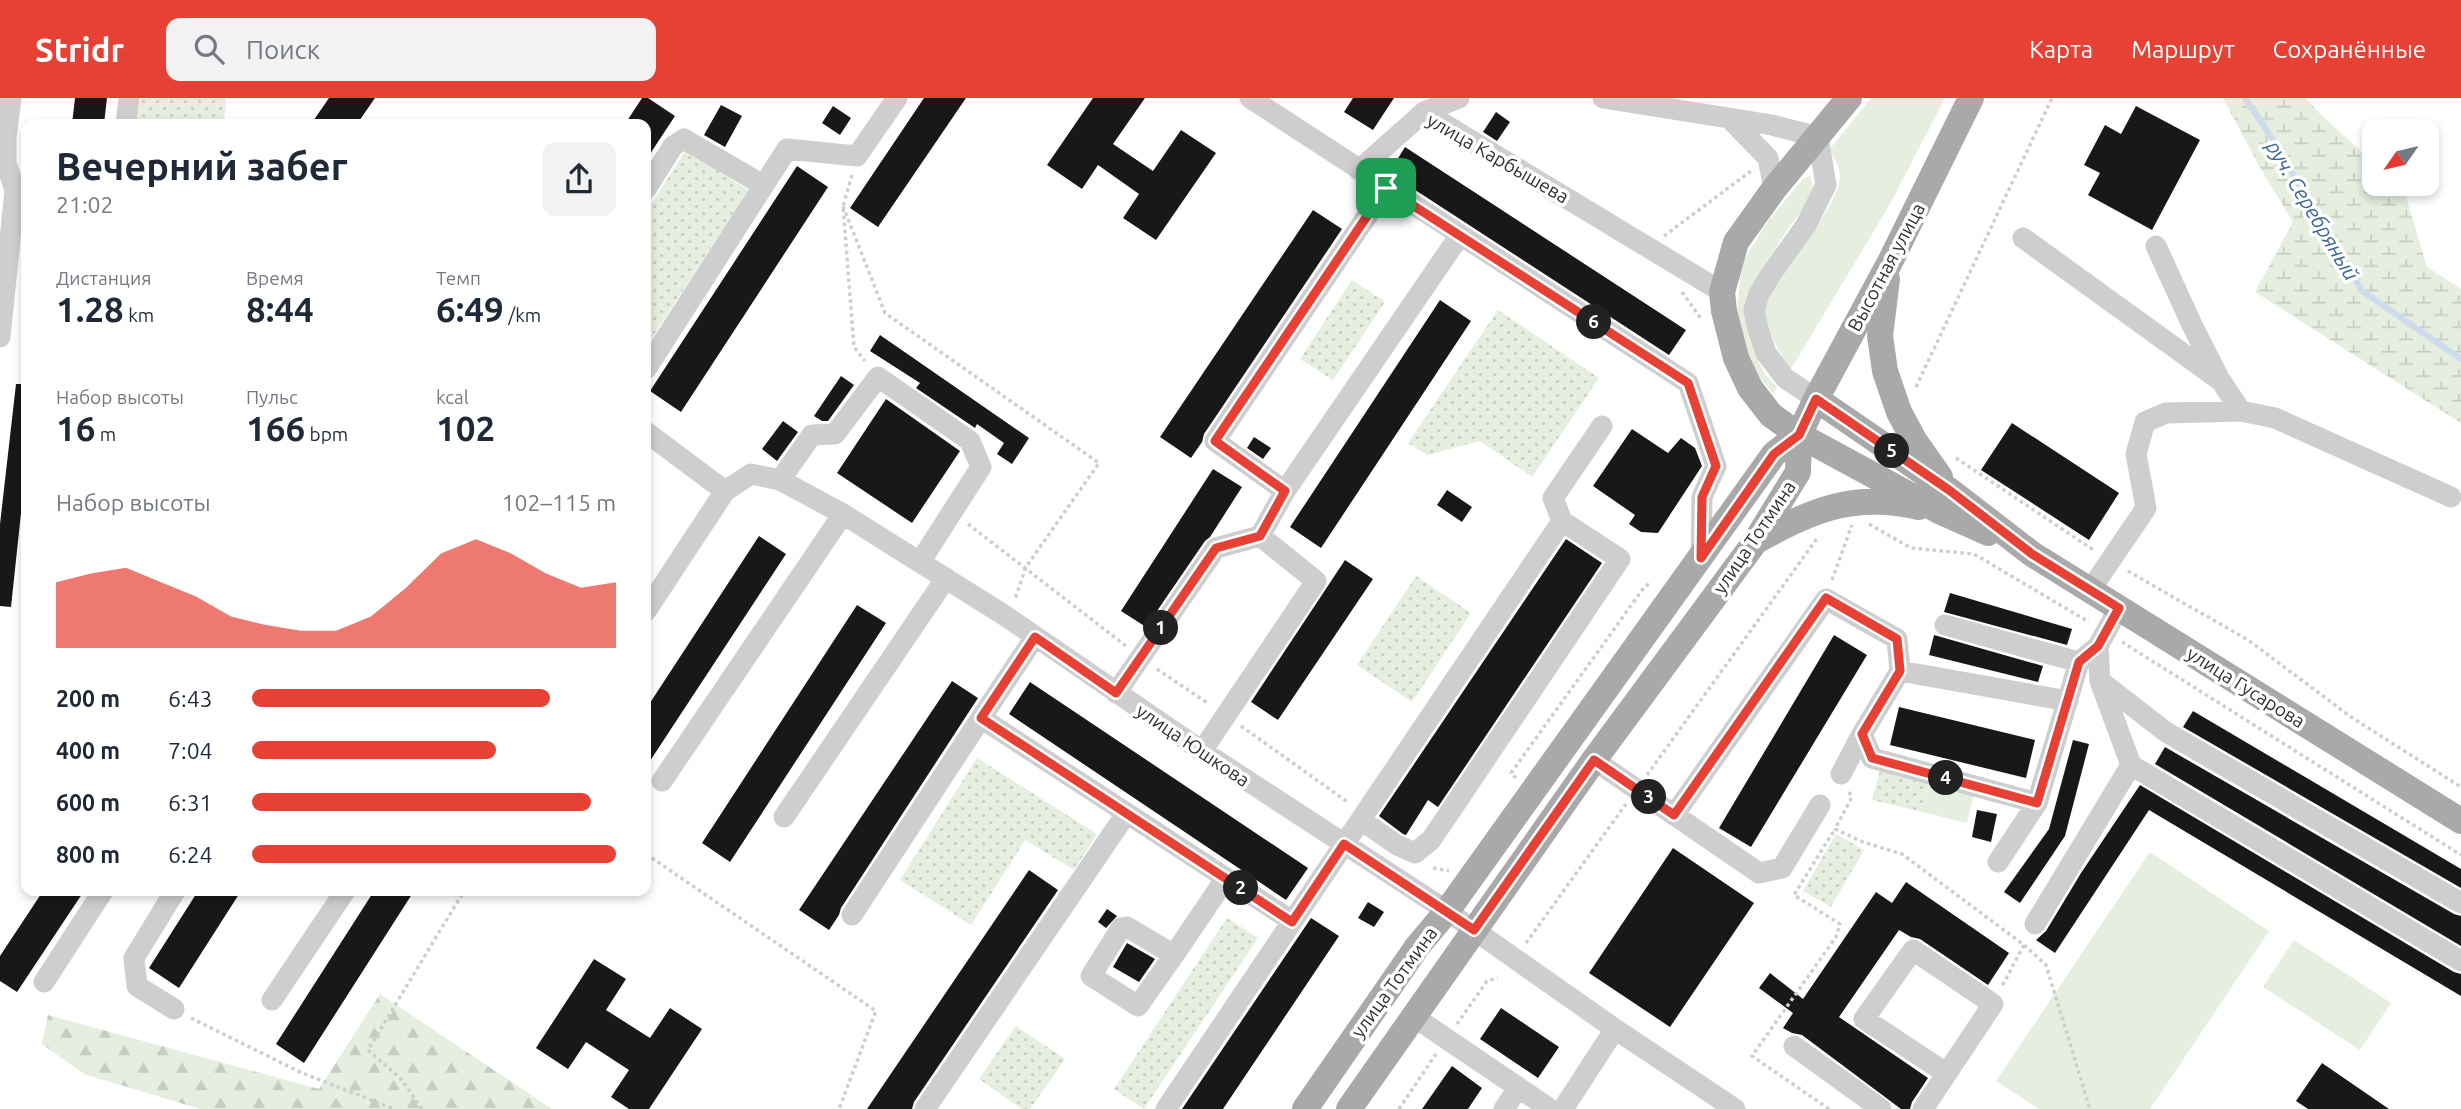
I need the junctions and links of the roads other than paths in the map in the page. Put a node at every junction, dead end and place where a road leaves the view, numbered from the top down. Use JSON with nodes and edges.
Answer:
{"nodes":[{"id":1,"x":11,"y":98,"type":"edge"},
{"id":2,"x":129,"y":98,"type":"edge"},
{"id":3,"x":897,"y":98,"type":"edge"},
{"id":4,"x":1250,"y":98,"type":"edge"},
{"id":5,"x":1459,"y":98,"type":"edge"},
{"id":6,"x":1604,"y":98,"type":"edge"},
{"id":7,"x":1849,"y":98,"type":"edge"},
{"id":8,"x":1971,"y":98,"type":"edge"},
{"id":9,"x":1424,"y":112,"type":"junction"},
{"id":10,"x":127,"y":119,"type":"edge"},
{"id":11,"x":1730,"y":119,"type":"junction"},
{"id":12,"x":1818,"y":137,"type":"junction"},
{"id":13,"x":3,"y":138,"type":"edge"},
{"id":14,"x":1359,"y":170,"type":"junction"},
{"id":15,"x":651,"y":181,"type":"edge"},
{"id":16,"x":763,"y":185,"type":"junction"},
{"id":17,"x":1386,"y":188,"type":"junction"},
{"id":18,"x":1774,"y":189,"type":"junction"},
{"id":19,"x":21,"y":195,"type":"edge"},
{"id":20,"x":1460,"y":235,"type":"junction"},
{"id":21,"x":2023,"y":238,"type":"dead end"},
{"id":22,"x":2156,"y":246,"type":"dead end"},
{"id":23,"x":1890,"y":262,"type":"junction"},
{"id":24,"x":1722,"y":292,"type":"junction"},
{"id":25,"x":0,"y":337,"type":"edge"},
{"id":26,"x":651,"y":359,"type":"edge"},
{"id":27,"x":2221,"y":381,"type":"junction"},
{"id":28,"x":1816,"y":399,"type":"junction"},
{"id":29,"x":2241,"y":411,"type":"junction"},
{"id":30,"x":1602,"y":426,"type":"dead end"},
{"id":31,"x":1799,"y":435,"type":"junction"},
{"id":32,"x":651,"y":436,"type":"edge"},
{"id":33,"x":780,"y":480,"type":"junction"},
{"id":34,"x":724,"y":491,"type":"junction"},
{"id":35,"x":1285,"y":491,"type":"junction"},
{"id":36,"x":2451,"y":497,"type":"dead end"},
{"id":37,"x":1945,"y":501,"type":"junction"},
{"id":38,"x":843,"y":514,"type":"junction"},
{"id":39,"x":1562,"y":521,"type":"junction"},
{"id":40,"x":1260,"y":536,"type":"junction"},
{"id":41,"x":1755,"y":542,"type":"junction"},
{"id":42,"x":1701,"y":558,"type":"junction"},
{"id":43,"x":920,"y":562,"type":"junction"},
{"id":44,"x":946,"y":578,"type":"junction"},
{"id":45,"x":2091,"y":589,"type":"junction"},
{"id":46,"x":651,"y":603,"type":"edge"},
{"id":47,"x":2119,"y":608,"type":"junction"},
{"id":48,"x":1945,"y":625,"type":"dead end"},
{"id":49,"x":1035,"y":637,"type":"junction"},
{"id":50,"x":2098,"y":646,"type":"junction"},
{"id":51,"x":2079,"y":662,"type":"junction"},
{"id":52,"x":1900,"y":671,"type":"junction"},
{"id":53,"x":2100,"y":681,"type":"junction"},
{"id":54,"x":1116,"y":693,"type":"junction"},
{"id":55,"x":2068,"y":701,"type":"junction"},
{"id":56,"x":981,"y":718,"type":"junction"},
{"id":57,"x":1862,"y":734,"type":"junction"},
{"id":58,"x":1202,"y":751,"type":"junction"},
{"id":59,"x":1594,"y":760,"type":"junction"},
{"id":60,"x":2131,"y":765,"type":"junction"},
{"id":61,"x":1841,"y":774,"type":"road end"},
{"id":62,"x":662,"y":781,"type":"dead end"},
{"id":63,"x":2037,"y":803,"type":"junction"},
{"id":64,"x":1820,"y":804,"type":"dead end"},
{"id":65,"x":1126,"y":814,"type":"junction"},
{"id":66,"x":1674,"y":815,"type":"junction"},
{"id":67,"x":784,"y":817,"type":"dead end"},
{"id":68,"x":1361,"y":820,"type":"junction"},
{"id":69,"x":2461,"y":821,"type":"edge"},
{"id":70,"x":1344,"y":844,"type":"junction"},
{"id":71,"x":1998,"y":862,"type":"dead end"},
{"id":72,"x":1226,"y":878,"type":"junction"},
{"id":73,"x":100,"y":896,"type":"edge"},
{"id":74,"x":172,"y":896,"type":"edge"},
{"id":75,"x":342,"y":896,"type":"edge"},
{"id":76,"x":2461,"y":903,"type":"edge"},
{"id":77,"x":1447,"y":911,"type":"junction"},
{"id":78,"x":852,"y":915,"type":"dead end"},
{"id":79,"x":1292,"y":922,"type":"junction"},
{"id":80,"x":2035,"y":924,"type":"dead end"},
{"id":81,"x":1474,"y":930,"type":"junction"},
{"id":82,"x":1174,"y":956,"type":"dead end"},
{"id":83,"x":2461,"y":961,"type":"edge"},
{"id":84,"x":44,"y":982,"type":"dead end"},
{"id":85,"x":272,"y":1000,"type":"dead end"},
{"id":86,"x":174,"y":1009,"type":"road end"},
{"id":87,"x":1413,"y":1016,"type":"junction"},
{"id":88,"x":1615,"y":1029,"type":"junction"},
{"id":89,"x":1794,"y":1046,"type":"dead end"},
{"id":90,"x":1946,"y":1073,"type":"junction"},
{"id":91,"x":1518,"y":1088,"type":"junction"},
{"id":92,"x":925,"y":1109,"type":"edge"},
{"id":93,"x":1166,"y":1109,"type":"edge"},
{"id":94,"x":1305,"y":1109,"type":"edge"},
{"id":95,"x":1349,"y":1109,"type":"edge"},
{"id":96,"x":1504,"y":1109,"type":"edge"},
{"id":97,"x":1550,"y":1109,"type":"edge"},
{"id":98,"x":1563,"y":1109,"type":"edge"},
{"id":99,"x":1735,"y":1109,"type":"edge"},
{"id":100,"x":1881,"y":1109,"type":"edge"},
{"id":101,"x":1923,"y":1109,"type":"edge"}],
"edges":[{"from":1,"to":13,"type":"street"},
{"from":2,"to":10,"type":"street"},
{"from":3,"to":16,"type":"street"},
{"from":4,"to":14,"type":"street"},
{"from":5,"to":9,"type":"street"},
{"from":6,"to":11,"type":"street"},
{"from":7,"to":12,"type":"main road"},
{"from":8,"to":23,"type":"main road","name":"Высотная улица"},
{"from":9,"to":14,"type":"street","name":"улица Карбышева"},
{"from":9,"to":24,"type":"street","name":"улица Карбышева"},
{"from":11,"to":12,"type":"street"},
{"from":11,"to":18,"type":"street"},
{"from":12,"to":18,"type":"main road"},
{"from":12,"to":28,"type":"street"},
{"from":13,"to":19,"type":"street"},
{"from":14,"to":17,"type":"street"},
{"from":15,"to":16,"type":"street"},
{"from":16,"to":26,"type":"street"},
{"from":17,"to":20,"type":"street"},
{"from":17,"to":35,"type":"street"},
{"from":18,"to":24,"type":"main road"},
{"from":19,"to":25,"type":"street"},
{"from":20,"to":35,"type":"street"},
{"from":20,"to":42,"type":"street"},
{"from":21,"to":27,"type":"street"},
{"from":22,"to":27,"type":"street"},
{"from":23,"to":28,"type":"main road","name":"Высотная улица"},
{"from":23,"to":37,"type":"main road"},
{"from":24,"to":31,"type":"main road"},
{"from":27,"to":29,"type":"street"},
{"from":28,"to":31,"type":"main road","name":"Высотная улица"},
{"from":28,"to":37,"type":"main road"},
{"from":29,"to":36,"type":"street"},
{"from":29,"to":45,"type":"street"},
{"from":30,"to":39,"type":"street"},
{"from":31,"to":37,"type":"main road"},
{"from":31,"to":41,"type":"main road","name":"улица Тотмина"},
{"from":31,"to":42,"type":"main road","name":"улица Тотмина"},
{"from":32,"to":34,"type":"street"},
{"from":33,"to":34,"type":"street","name":"улица Юшкова"},
{"from":33,"to":38,"type":"street","name":"улица Юшкова"},
{"from":33,"to":43,"type":"street"},
{"from":34,"to":46,"type":"street","name":"улица Юшкова"},
{"from":35,"to":40,"type":"street"},
{"from":37,"to":41,"type":"main road"},
{"from":37,"to":45,"type":"main road","name":"улица Гусарова"},
{"from":38,"to":43,"type":"street","name":"улица Юшкова"},
{"from":38,"to":62,"type":"street"},
{"from":39,"to":68,"type":"street"},
{"from":39,"to":68,"type":"street"},
{"from":40,"to":54,"type":"street"},
{"from":40,"to":58,"type":"street"},
{"from":41,"to":59,"type":"main road","name":"улица Тотмина"},
{"from":42,"to":77,"type":"main road","name":"улица Тотмина"},
{"from":43,"to":44,"type":"street","name":"улица Юшкова"},
{"from":44,"to":49,"type":"street","name":"улица Юшкова"},
{"from":44,"to":67,"type":"street"},
{"from":45,"to":47,"type":"main road","name":"улица Гусарова"},
{"from":47,"to":50,"type":"street"},
{"from":47,"to":69,"type":"main road","name":"улица Гусарова"},
{"from":48,"to":51,"type":"street"},
{"from":49,"to":54,"type":"street","name":"улица Юшкова"},
{"from":49,"to":56,"type":"street"},
{"from":50,"to":51,"type":"street"},
{"from":50,"to":53,"type":"street"},
{"from":51,"to":55,"type":"street"},
{"from":52,"to":55,"type":"street"},
{"from":52,"to":57,"type":"street"},
{"from":52,"to":66,"type":"street"},
{"from":53,"to":60,"type":"street"},
{"from":53,"to":76,"type":"street"},
{"from":54,"to":58,"type":"street","name":"улица Юшкова"},
{"from":55,"to":63,"type":"street"},
{"from":56,"to":65,"type":"street"},
{"from":56,"to":78,"type":"street"},
{"from":57,"to":61,"type":"street"},
{"from":57,"to":63,"type":"street"},
{"from":58,"to":70,"type":"street","name":"улица Юшкова"},
{"from":59,"to":66,"type":"street"},
{"from":59,"to":81,"type":"main road","name":"улица Тотмина"},
{"from":60,"to":80,"type":"street"},
{"from":60,"to":83,"type":"street"},
{"from":63,"to":71,"type":"street"},
{"from":64,"to":66,"type":"street"},
{"from":65,"to":72,"type":"street"},
{"from":65,"to":92,"type":"street"},
{"from":68,"to":70,"type":"street"},
{"from":70,"to":77,"type":"street","name":"улица Юшкова"},
{"from":70,"to":79,"type":"street"},
{"from":72,"to":79,"type":"street"},
{"from":72,"to":82,"type":"street"},
{"from":73,"to":84,"type":"street"},
{"from":74,"to":86,"type":"street"},
{"from":75,"to":85,"type":"street"},
{"from":77,"to":81,"type":"street","name":"улица Юшкова"},
{"from":77,"to":94,"type":"main road","name":"улица Тотмина"},
{"from":79,"to":93,"type":"street"},
{"from":81,"to":87,"type":"main road","name":"улица Тотмина"},
{"from":81,"to":88,"type":"street","name":"улица Юшкова"},
{"from":87,"to":91,"type":"street"},
{"from":87,"to":95,"type":"main road","name":"улица Тотмина"},
{"from":88,"to":98,"type":"street"},
{"from":88,"to":99,"type":"street","name":"улица Юшкова"},
{"from":89,"to":100,"type":"street"},
{"from":90,"to":90,"type":"street"},
{"from":90,"to":101,"type":"street"},
{"from":91,"to":96,"type":"street"},
{"from":91,"to":97,"type":"street"}]}
